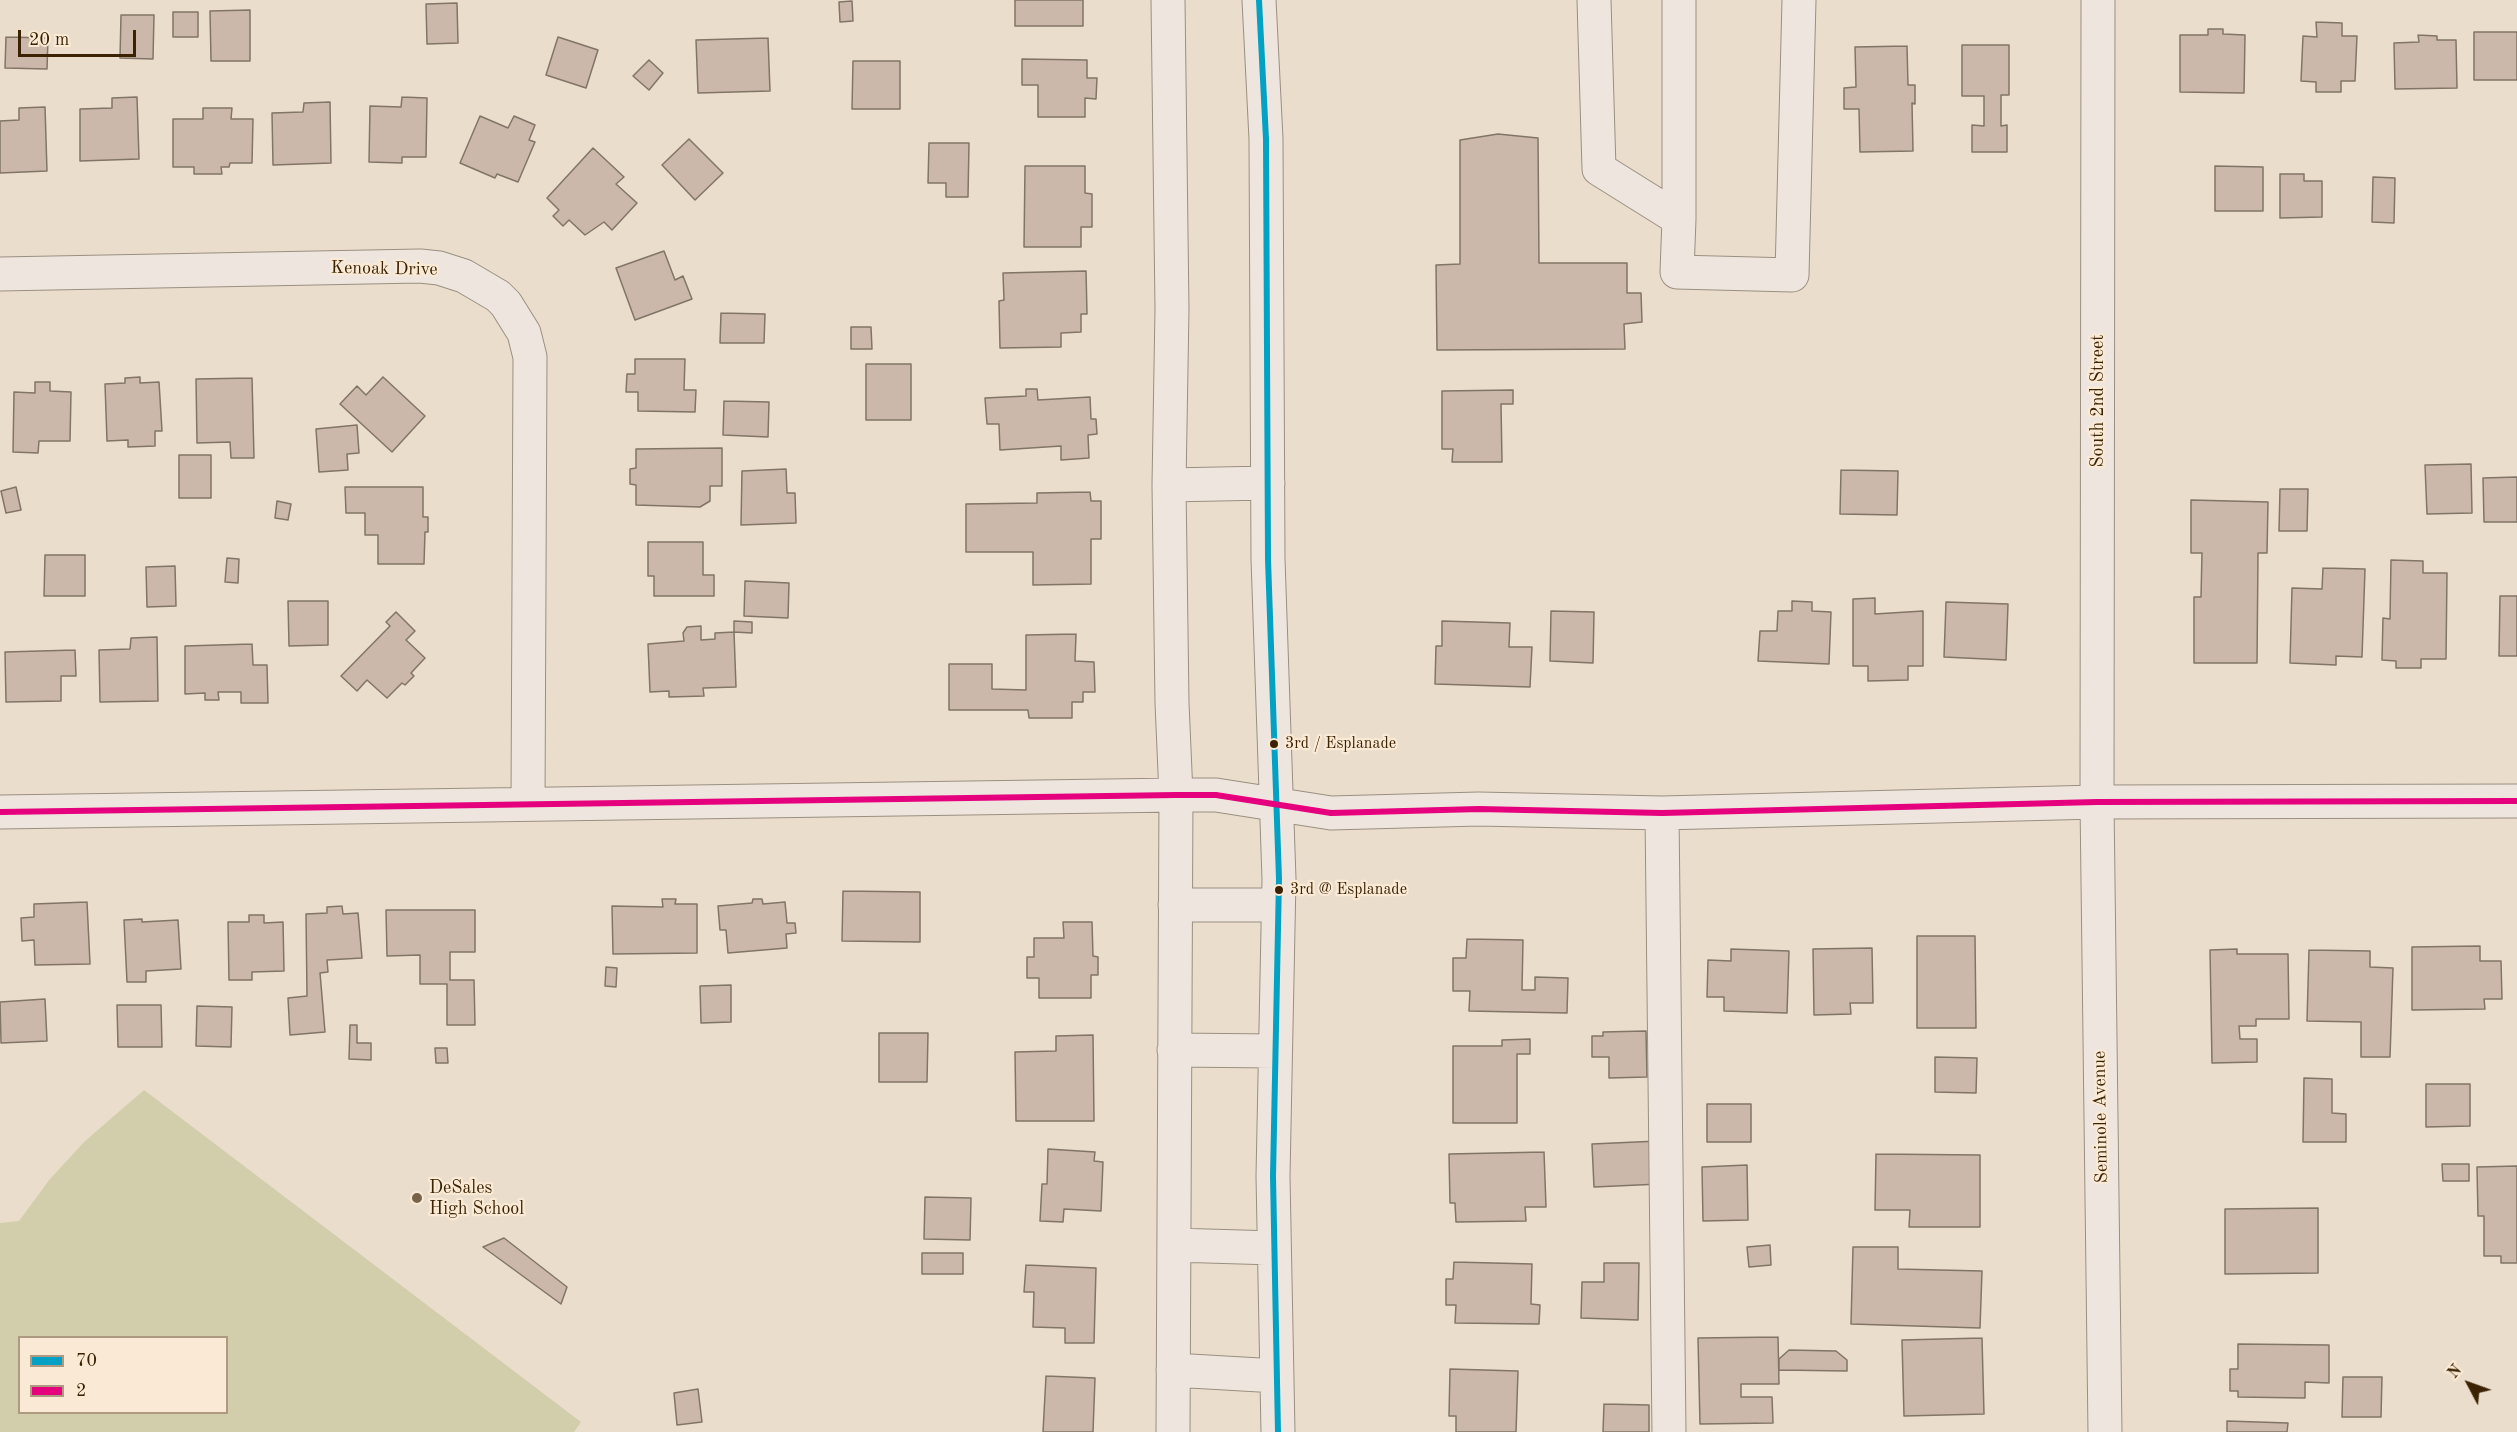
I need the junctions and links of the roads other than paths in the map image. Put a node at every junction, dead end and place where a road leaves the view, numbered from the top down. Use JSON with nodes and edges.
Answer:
{"nodes":[{"id":1,"x":1168,"y":0,"type":"edge"},
{"id":2,"x":1259,"y":0,"type":"edge"},
{"id":3,"x":1594,"y":0,"type":"edge"},
{"id":4,"x":1679,"y":0,"type":"edge"},
{"id":5,"x":1799,"y":0,"type":"edge"},
{"id":6,"x":2098,"y":0,"type":"edge"},
{"id":7,"x":1678,"y":219,"type":"junction"},
{"id":8,"x":0,"y":274,"type":"edge"},
{"id":9,"x":1268,"y":483,"type":"junction"},
{"id":10,"x":1169,"y":485,"type":"junction"},
{"id":11,"x":1176,"y":795,"type":"junction"},
{"id":12,"x":2517,"y":801,"type":"edge"},
{"id":13,"x":2097,"y":802,"type":"junction"},
{"id":14,"x":528,"y":803,"type":"junction"},
{"id":15,"x":1276,"y":804,"type":"junction"},
{"id":16,"x":0,"y":812,"type":"edge"},
{"id":17,"x":1662,"y":813,"type":"junction"},
{"id":18,"x":1175,"y":905,"type":"junction"},
{"id":19,"x":1278,"y":905,"type":"junction"},
{"id":20,"x":1174,"y":1050,"type":"junction"},
{"id":21,"x":1275,"y":1051,"type":"junction"},
{"id":22,"x":1173,"y":1245,"type":"junction"},
{"id":23,"x":1274,"y":1248,"type":"junction"},
{"id":24,"x":1173,"y":1370,"type":"junction"},
{"id":25,"x":1277,"y":1376,"type":"junction"},
{"id":26,"x":1173,"y":1432,"type":"edge"},
{"id":27,"x":1278,"y":1432,"type":"edge"},
{"id":28,"x":1669,"y":1432,"type":"edge"},
{"id":29,"x":2105,"y":1432,"type":"edge"}],
"edges":[{"from":1,"to":10,"type":"street"},
{"from":2,"to":9,"type":"street"},
{"from":3,"to":7,"type":"street"},
{"from":4,"to":7,"type":"street"},
{"from":5,"to":7,"type":"street"},
{"from":6,"to":13,"type":"street","name":"South 2nd Street"},
{"from":8,"to":14,"type":"street","name":"Kenoak Drive"},
{"from":9,"to":10,"type":"street"},
{"from":9,"to":15,"type":"street"},
{"from":10,"to":11,"type":"street"},
{"from":11,"to":14,"type":"street"},
{"from":11,"to":15,"type":"street"},
{"from":11,"to":18,"type":"street"},
{"from":12,"to":13,"type":"street"},
{"from":13,"to":17,"type":"street"},
{"from":13,"to":29,"type":"street","name":"Seminole Avenue"},
{"from":14,"to":16,"type":"street"},
{"from":15,"to":17,"type":"street"},
{"from":15,"to":19,"type":"street"},
{"from":17,"to":28,"type":"street"},
{"from":18,"to":19,"type":"street"},
{"from":18,"to":20,"type":"street"},
{"from":19,"to":21,"type":"street"},
{"from":20,"to":21,"type":"street"},
{"from":20,"to":22,"type":"street"},
{"from":21,"to":23,"type":"street"},
{"from":22,"to":23,"type":"street"},
{"from":22,"to":24,"type":"street"},
{"from":23,"to":25,"type":"street"},
{"from":24,"to":25,"type":"street"},
{"from":24,"to":26,"type":"street"},
{"from":25,"to":27,"type":"street"}]}
